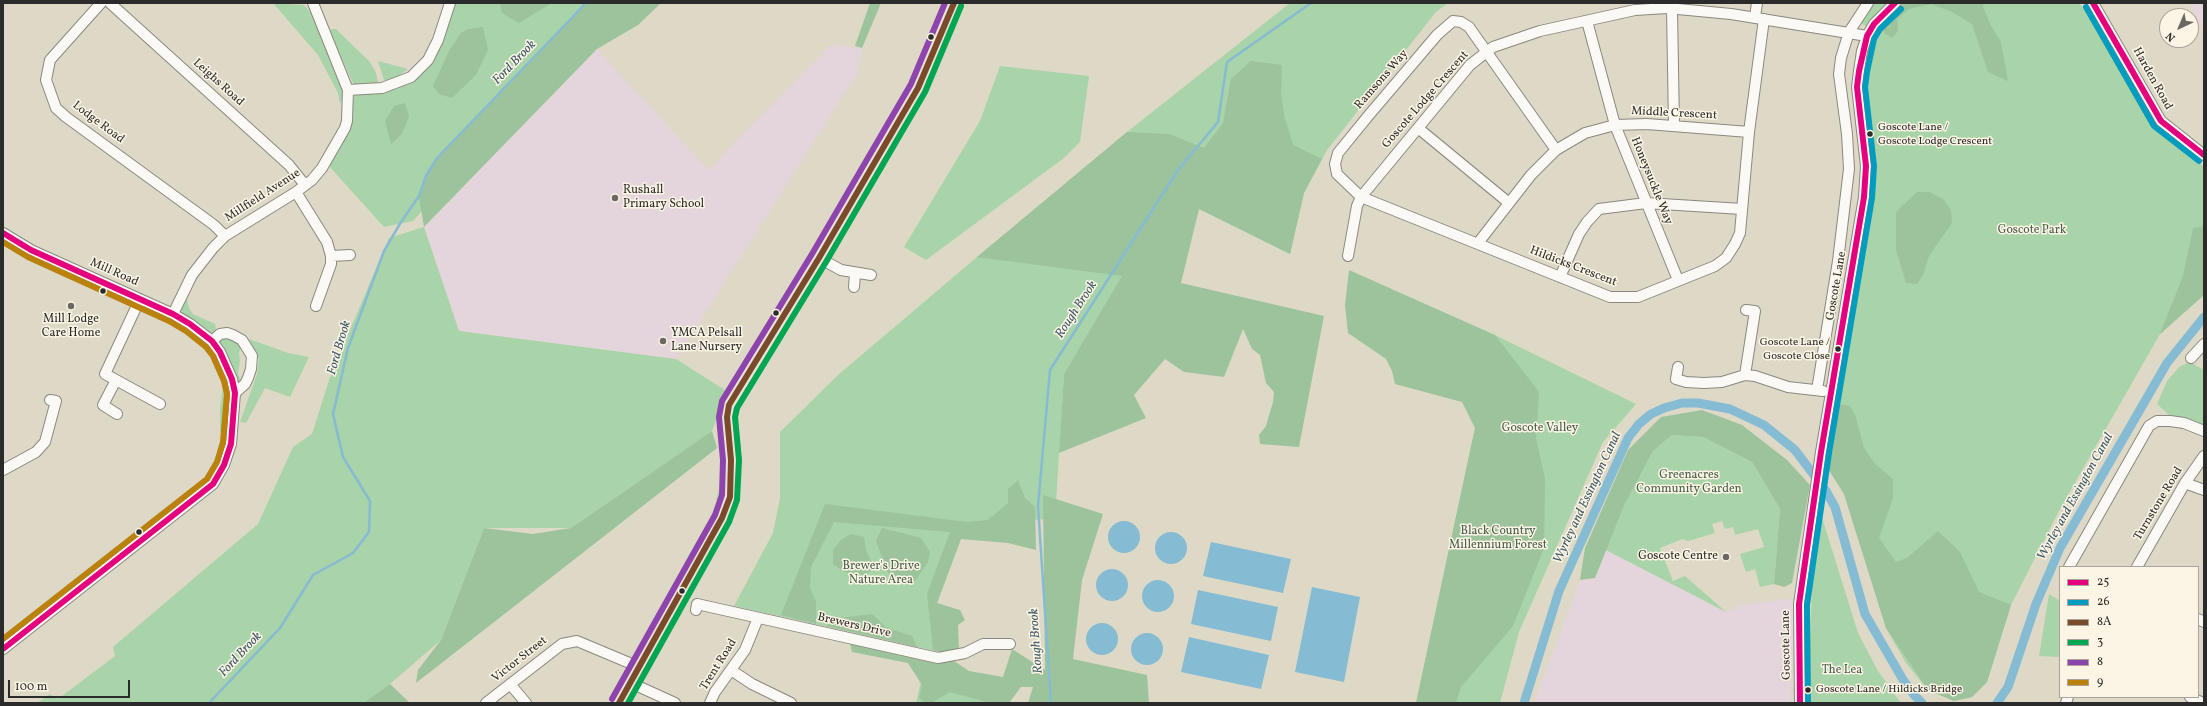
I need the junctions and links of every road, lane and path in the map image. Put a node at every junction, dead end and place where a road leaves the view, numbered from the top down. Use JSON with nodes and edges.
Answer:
{"nodes":[{"id":1,"x":101,"y":3,"type":"edge"},
{"id":2,"x":110,"y":3,"type":"edge"},
{"id":3,"x":313,"y":3,"type":"edge"},
{"id":4,"x":450,"y":3,"type":"edge"},
{"id":5,"x":954,"y":3,"type":"edge"},
{"id":6,"x":1757,"y":3,"type":"edge"},
{"id":7,"x":1868,"y":3,"type":"edge"},
{"id":8,"x":1895,"y":3,"type":"edge"},
{"id":9,"x":2093,"y":3,"type":"edge"},
{"id":10,"x":1672,"y":9,"type":"junction"},
{"id":11,"x":1760,"y":18,"type":"junction"},
{"id":12,"x":1587,"y":21,"type":"junction"},
{"id":13,"x":1849,"y":32,"type":"junction"},
{"id":14,"x":1867,"y":36,"type":"junction"},
{"id":15,"x":1486,"y":52,"type":"junction"},
{"id":16,"x":348,"y":90,"type":"junction"},
{"id":17,"x":1614,"y":125,"type":"junction"},
{"id":18,"x":1674,"y":126,"type":"junction"},
{"id":19,"x":1418,"y":128,"type":"junction"},
{"id":20,"x":1749,"y":132,"type":"junction"},
{"id":21,"x":1556,"y":150,"type":"junction"},
{"id":22,"x":2204,"y":155,"type":"edge"},
{"id":23,"x":305,"y":186,"type":"junction"},
{"id":24,"x":296,"y":192,"type":"junction"},
{"id":25,"x":1361,"y":197,"type":"junction"},
{"id":26,"x":1509,"y":203,"type":"junction"},
{"id":27,"x":1646,"y":203,"type":"junction"},
{"id":28,"x":1742,"y":209,"type":"junction"},
{"id":29,"x":3,"y":233,"type":"edge"},
{"id":30,"x":225,"y":236,"type":"junction"},
{"id":31,"x":1478,"y":243,"type":"junction"},
{"id":32,"x":350,"y":255,"type":"dead end"},
{"id":33,"x":331,"y":256,"type":"junction"},
{"id":34,"x":1348,"y":256,"type":"dead end"},
{"id":35,"x":819,"y":258,"type":"junction"},
{"id":36,"x":1838,"y":262,"type":"junction"},
{"id":37,"x":1854,"y":263,"type":"junction"},
{"id":38,"x":855,"y":274,"type":"junction"},
{"id":39,"x":871,"y":275,"type":"dead end"},
{"id":40,"x":1560,"y":277,"type":"junction"},
{"id":41,"x":1678,"y":280,"type":"junction"},
{"id":42,"x":854,"y":287,"type":"dead end"},
{"id":43,"x":140,"y":299,"type":"junction"},
{"id":44,"x":316,"y":306,"type":"dead end"},
{"id":45,"x":1746,"y":310,"type":"dead end"},
{"id":46,"x":173,"y":314,"type":"junction"},
{"id":47,"x":212,"y":341,"type":"junction"},
{"id":48,"x":2203,"y":350,"type":"edge"},
{"id":49,"x":2191,"y":358,"type":"dead end"},
{"id":50,"x":1678,"y":367,"type":"dead end"},
{"id":51,"x":1745,"y":375,"type":"junction"},
{"id":52,"x":116,"y":380,"type":"junction"},
{"id":53,"x":1816,"y":390,"type":"junction"},
{"id":54,"x":1831,"y":392,"type":"junction"},
{"id":55,"x":235,"y":393,"type":"junction"},
{"id":56,"x":50,"y":400,"type":"dead end"},
{"id":57,"x":160,"y":404,"type":"dead end"},
{"id":58,"x":117,"y":414,"type":"dead end"},
{"id":59,"x":2204,"y":431,"type":"edge"},
{"id":60,"x":2204,"y":456,"type":"edge"},
{"id":61,"x":3,"y":470,"type":"edge"},
{"id":62,"x":2185,"y":483,"type":"junction"},
{"id":63,"x":2204,"y":490,"type":"edge"},
{"id":64,"x":2070,"y":566,"type":"edge"},
{"id":65,"x":2138,"y":566,"type":"edge"},
{"id":66,"x":696,"y":610,"type":"dead end"},
{"id":67,"x":758,"y":618,"type":"junction"},
{"id":68,"x":1010,"y":644,"type":"dead end"},
{"id":69,"x":3,"y":649,"type":"edge"},
{"id":70,"x":639,"y":667,"type":"junction"},
{"id":71,"x":731,"y":670,"type":"junction"},
{"id":72,"x":631,"y":683,"type":"junction"},
{"id":73,"x":510,"y":684,"type":"junction"},
{"id":74,"x":486,"y":703,"type":"edge"},
{"id":75,"x":526,"y":703,"type":"edge"},
{"id":76,"x":619,"y":703,"type":"edge"},
{"id":77,"x":675,"y":703,"type":"edge"},
{"id":78,"x":710,"y":703,"type":"edge"},
{"id":79,"x":791,"y":703,"type":"edge"},
{"id":80,"x":1800,"y":703,"type":"edge"}],
"edges":[{"from":1,"to":30,"type":"street","name":"Lodge Road"},
{"from":2,"to":23,"type":"street","name":"Leighs Road"},
{"from":3,"to":16,"type":"street"},
{"from":4,"to":16,"type":"street"},
{"from":5,"to":35,"type":"main road"},
{"from":6,"to":11,"type":"street","name":"Hildicks Crescent"},
{"from":7,"to":13,"type":"street","name":"Goscote Lane"},
{"from":8,"to":14,"type":"street","name":"Goscote Lane"},
{"from":9,"to":22,"type":"street","name":"Harden Road"},
{"from":10,"to":11,"type":"street","name":"Goscote Lodge Crescent"},
{"from":10,"to":12,"type":"street","name":"Goscote Lodge Crescent"},
{"from":10,"to":18,"type":"street"},
{"from":11,"to":13,"type":"street","name":"Goscote Lodge Crescent"},
{"from":11,"to":20,"type":"street","name":"Hildicks Crescent"},
{"from":12,"to":15,"type":"street","name":"Goscote Lodge Crescent"},
{"from":12,"to":17,"type":"street","name":"Honeysuckle Way"},
{"from":13,"to":14,"type":"street","name":"Goscote Lodge Crescent"},
{"from":13,"to":36,"type":"street","name":"Goscote Lane"},
{"from":14,"to":37,"type":"street","name":"Goscote Lane"},
{"from":15,"to":19,"type":"street","name":"Goscote Lodge Crescent"},
{"from":15,"to":21,"type":"street"},
{"from":15,"to":25,"type":"street","name":"Ramsons Way"},
{"from":16,"to":23,"type":"street","name":"Millfield Avenue"},
{"from":17,"to":18,"type":"street","name":"Middle Crescent"},
{"from":17,"to":21,"type":"street","name":"Middle Crescent"},
{"from":17,"to":27,"type":"street","name":"Honeysuckle Way"},
{"from":18,"to":20,"type":"street","name":"Middle Crescent"},
{"from":19,"to":25,"type":"street","name":"Goscote Lodge Crescent"},
{"from":19,"to":26,"type":"street"},
{"from":20,"to":28,"type":"street","name":"Hildicks Crescent"},
{"from":21,"to":26,"type":"street","name":"Middle Crescent"},
{"from":23,"to":24,"type":"street","name":"Millfield Avenue"},
{"from":24,"to":30,"type":"street","name":"Millfield Avenue"},
{"from":24,"to":33,"type":"street"},
{"from":25,"to":31,"type":"street","name":"Hildicks Crescent"},
{"from":25,"to":34,"type":"street","name":"Goscote Lodge Crescent"},
{"from":26,"to":31,"type":"street","name":"Middle Crescent"},
{"from":27,"to":28,"type":"street"},
{"from":27,"to":40,"type":"street"},
{"from":27,"to":41,"type":"street","name":"Honeysuckle Way"},
{"from":28,"to":41,"type":"street","name":"Hildicks Crescent"},
{"from":29,"to":43,"type":"street","name":"Mill Road"},
{"from":30,"to":46,"type":"street","name":"Millfield Avenue"},
{"from":31,"to":40,"type":"street","name":"Hildicks Crescent"},
{"from":32,"to":33,"type":"street"},
{"from":33,"to":44,"type":"street"},
{"from":35,"to":38,"type":"street"},
{"from":35,"to":70,"type":"main road"},
{"from":36,"to":37,"type":"street"},
{"from":36,"to":53,"type":"street","name":"Goscote Lane"},
{"from":37,"to":54,"type":"street","name":"Goscote Lane"},
{"from":38,"to":39,"type":"street"},
{"from":38,"to":42,"type":"street"},
{"from":40,"to":41,"type":"street","name":"Hildicks Crescent"},
{"from":43,"to":46,"type":"street","name":"Mill Road"},
{"from":43,"to":52,"type":"street"},
{"from":45,"to":51,"type":"street"},
{"from":46,"to":47,"type":"street","name":"Mill Road"},
{"from":47,"to":55,"type":"street","name":"Mill Road"},
{"from":47,"to":55,"type":"street"},
{"from":48,"to":49,"type":"street"},
{"from":50,"to":51,"type":"street"},
{"from":51,"to":53,"type":"street"},
{"from":52,"to":57,"type":"street"},
{"from":52,"to":58,"type":"street"},
{"from":53,"to":54,"type":"street"},
{"from":54,"to":80,"type":"street","name":"Goscote Lane"},
{"from":55,"to":69,"type":"street"},
{"from":56,"to":61,"type":"street"},
{"from":59,"to":64,"type":"street"},
{"from":60,"to":62,"type":"street","name":"Turnstone Road"},
{"from":62,"to":63,"type":"street"},
{"from":62,"to":65,"type":"street","name":"Turnstone Road"},
{"from":66,"to":67,"type":"street","name":"Brewers Drive"},
{"from":67,"to":68,"type":"street","name":"Brewers Drive"},
{"from":67,"to":71,"type":"street","name":"Trent Road"},
{"from":70,"to":72,"type":"main road"},
{"from":70,"to":73,"type":"street","name":"Victor Street"},
{"from":71,"to":78,"type":"street","name":"Trent Road"},
{"from":71,"to":79,"type":"street"},
{"from":72,"to":76,"type":"main road"},
{"from":72,"to":77,"type":"street"},
{"from":73,"to":74,"type":"street","name":"Victor Street"},
{"from":73,"to":75,"type":"street"}]}
